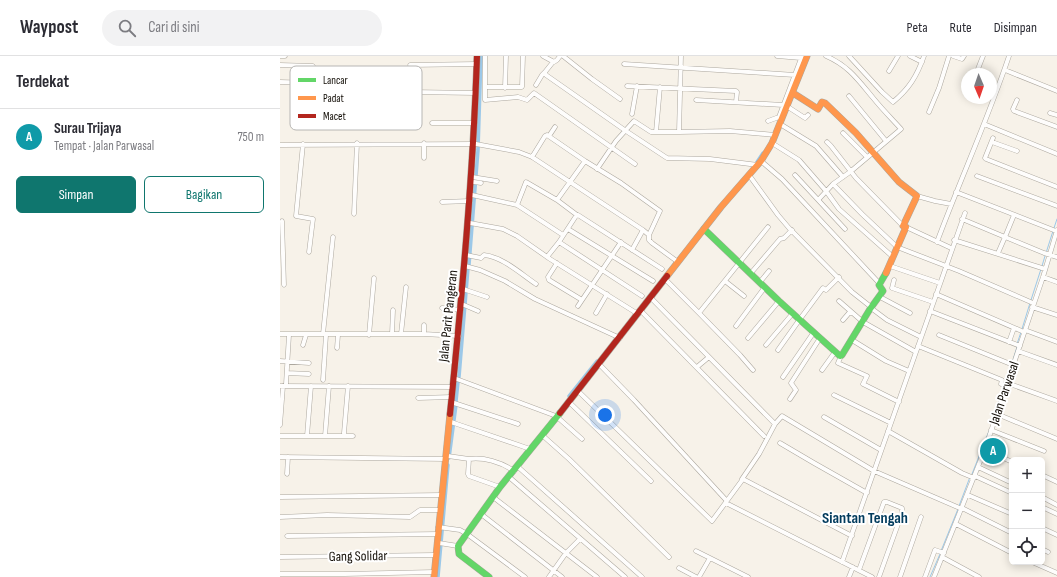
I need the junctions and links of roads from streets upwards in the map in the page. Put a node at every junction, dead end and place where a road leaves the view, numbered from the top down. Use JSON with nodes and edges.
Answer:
{"nodes":[{"id":1,"x":280,"y":56,"type":"edge"},
{"id":2,"x":285,"y":56,"type":"edge"},
{"id":3,"x":477,"y":56,"type":"edge"},
{"id":4,"x":485,"y":56,"type":"edge"},
{"id":5,"x":506,"y":56,"type":"edge"},
{"id":6,"x":523,"y":56,"type":"edge"},
{"id":7,"x":543,"y":56,"type":"edge"},
{"id":8,"x":564,"y":56,"type":"edge"},
{"id":9,"x":681,"y":56,"type":"edge"},
{"id":10,"x":777,"y":56,"type":"edge"},
{"id":11,"x":807,"y":56,"type":"edge"},
{"id":12,"x":826,"y":56,"type":"edge"},
{"id":13,"x":849,"y":56,"type":"edge"},
{"id":14,"x":898,"y":56,"type":"edge"},
{"id":15,"x":910,"y":56,"type":"edge"},
{"id":16,"x":924,"y":56,"type":"edge"},
{"id":17,"x":949,"y":56,"type":"edge"},
{"id":18,"x":953,"y":56,"type":"edge"},
{"id":19,"x":964,"y":56,"type":"edge"},
{"id":20,"x":983,"y":56,"type":"edge"},
{"id":21,"x":1010,"y":56,"type":"edge"},
{"id":22,"x":801,"y":57,"type":"edge"},
{"id":23,"x":557,"y":59,"type":"edge"},
{"id":24,"x":922,"y":62,"type":"junction"},
{"id":25,"x":477,"y":64,"type":"junction"},
{"id":26,"x":624,"y":64,"type":"dead end"},
{"id":27,"x":280,"y":65,"type":"edge"},
{"id":28,"x":410,"y":65,"type":"dead end"},
{"id":29,"x":313,"y":66,"type":"dead end"},
{"id":30,"x":680,"y":68,"type":"junction"},
{"id":31,"x":978,"y":68,"type":"edge"},
{"id":32,"x":1005,"y":70,"type":"junction"},
{"id":33,"x":889,"y":71,"type":"dead end"},
{"id":34,"x":545,"y":72,"type":"junction"},
{"id":35,"x":795,"y":78,"type":"junction"},
{"id":36,"x":481,"y":81,"type":"junction"},
{"id":37,"x":280,"y":82,"type":"edge"},
{"id":38,"x":290,"y":82,"type":"edge"},
{"id":39,"x":536,"y":85,"type":"dead end"},
{"id":40,"x":627,"y":86,"type":"dead end"},
{"id":41,"x":637,"y":86,"type":"junction"},
{"id":42,"x":485,"y":87,"type":"junction"},
{"id":43,"x":660,"y":87,"type":"junction"},
{"id":44,"x":506,"y":88,"type":"junction"},
{"id":45,"x":680,"y":88,"type":"junction"},
{"id":46,"x":1057,"y":91,"type":"edge"},
{"id":47,"x":422,"y":92,"type":"edge"},
{"id":48,"x":476,"y":92,"type":"junction"},
{"id":49,"x":793,"y":93,"type":"junction"},
{"id":50,"x":849,"y":96,"type":"dead end"},
{"id":51,"x":620,"y":99,"type":"dead end"},
{"id":52,"x":696,"y":100,"type":"dead end"},
{"id":53,"x":1017,"y":100,"type":"dead end"},
{"id":54,"x":736,"y":102,"type":"junction"},
{"id":55,"x":785,"y":106,"type":"junction"},
{"id":56,"x":929,"y":112,"type":"dead end"},
{"id":57,"x":1050,"y":113,"type":"dead end"},
{"id":58,"x":632,"y":114,"type":"dead end"},
{"id":59,"x":808,"y":115,"type":"dead end"},
{"id":60,"x":1057,"y":116,"type":"edge"},
{"id":61,"x":781,"y":120,"type":"junction"},
{"id":62,"x":768,"y":121,"type":"dead end"},
{"id":63,"x":432,"y":122,"type":"dead end"},
{"id":64,"x":475,"y":123,"type":"junction"},
{"id":65,"x":984,"y":124,"type":"junction"},
{"id":66,"x":555,"y":127,"type":"dead end"},
{"id":67,"x":1057,"y":127,"type":"edge"},
{"id":68,"x":626,"y":131,"type":"junction"},
{"id":69,"x":656,"y":132,"type":"junction"},
{"id":70,"x":679,"y":132,"type":"junction"},
{"id":71,"x":844,"y":133,"type":"dead end"},
{"id":72,"x":773,"y":135,"type":"junction"},
{"id":73,"x":549,"y":136,"type":"junction"},
{"id":74,"x":886,"y":141,"type":"junction"},
{"id":75,"x":826,"y":142,"type":"dead end"},
{"id":76,"x":357,"y":143,"type":"junction"},
{"id":77,"x":424,"y":143,"type":"junction"},
{"id":78,"x":772,"y":143,"type":"junction"},
{"id":79,"x":303,"y":144,"type":"junction"},
{"id":80,"x":477,"y":144,"type":"junction"},
{"id":81,"x":280,"y":145,"type":"edge"},
{"id":82,"x":611,"y":148,"type":"junction"},
{"id":83,"x":1017,"y":151,"type":"dead end"},
{"id":84,"x":873,"y":152,"type":"junction"},
{"id":85,"x":1057,"y":154,"type":"edge"},
{"id":86,"x":424,"y":158,"type":"dead end"},
{"id":87,"x":532,"y":158,"type":"junction"},
{"id":88,"x":867,"y":158,"type":"junction"},
{"id":89,"x":585,"y":161,"type":"junction"},
{"id":90,"x":760,"y":163,"type":"junction"},
{"id":91,"x":635,"y":164,"type":"dead end"},
{"id":92,"x":597,"y":168,"type":"junction"},
{"id":93,"x":850,"y":172,"type":"junction"},
{"id":94,"x":749,"y":175,"type":"junction"},
{"id":95,"x":795,"y":175,"type":"dead end"},
{"id":96,"x":977,"y":176,"type":"dead end"},
{"id":97,"x":843,"y":177,"type":"junction"},
{"id":98,"x":475,"y":180,"type":"junction"},
{"id":99,"x":497,"y":181,"type":"dead end"},
{"id":100,"x":570,"y":182,"type":"junction"},
{"id":101,"x":833,"y":184,"type":"junction"},
{"id":102,"x":1057,"y":187,"type":"edge"},
{"id":103,"x":826,"y":191,"type":"junction"},
{"id":104,"x":956,"y":192,"type":"junction"},
{"id":105,"x":917,"y":196,"type":"junction"},
{"id":106,"x":472,"y":197,"type":"junction"},
{"id":107,"x":819,"y":199,"type":"junction"},
{"id":108,"x":557,"y":200,"type":"junction"},
{"id":109,"x":442,"y":202,"type":"dead end"},
{"id":110,"x":951,"y":204,"type":"junction"},
{"id":111,"x":517,"y":205,"type":"junction"},
{"id":112,"x":1057,"y":206,"type":"edge"},
{"id":113,"x":965,"y":212,"type":"dead end"},
{"id":114,"x":354,"y":214,"type":"dead end"},
{"id":115,"x":577,"y":215,"type":"junction"},
{"id":116,"x":1014,"y":215,"type":"junction"},
{"id":117,"x":962,"y":219,"type":"junction"},
{"id":118,"x":282,"y":221,"type":"dead end"},
{"id":119,"x":471,"y":223,"type":"junction"},
{"id":120,"x":905,"y":226,"type":"junction"},
{"id":121,"x":768,"y":227,"type":"dead end"},
{"id":122,"x":568,"y":229,"type":"junction"},
{"id":123,"x":704,"y":229,"type":"junction"},
{"id":124,"x":845,"y":229,"type":"dead end"},
{"id":125,"x":643,"y":230,"type":"junction"},
{"id":126,"x":792,"y":230,"type":"junction"},
{"id":127,"x":1055,"y":230,"type":"edge"},
{"id":128,"x":563,"y":235,"type":"junction"},
{"id":129,"x":649,"y":235,"type":"junction"},
{"id":130,"x":333,"y":237,"type":"dead end"},
{"id":131,"x":1005,"y":237,"type":"junction"},
{"id":132,"x":954,"y":240,"type":"junction"},
{"id":133,"x":559,"y":242,"type":"junction"},
{"id":134,"x":621,"y":242,"type":"junction"},
{"id":135,"x":937,"y":242,"type":"junction"},
{"id":136,"x":897,"y":247,"type":"junction"},
{"id":137,"x":951,"y":248,"type":"junction"},
{"id":138,"x":632,"y":250,"type":"junction"},
{"id":139,"x":309,"y":252,"type":"dead end"},
{"id":140,"x":998,"y":253,"type":"junction"},
{"id":141,"x":1047,"y":254,"type":"junction"},
{"id":142,"x":469,"y":255,"type":"junction"},
{"id":143,"x":611,"y":256,"type":"junction"},
{"id":144,"x":547,"y":257,"type":"junction"},
{"id":145,"x":894,"y":257,"type":"junction"},
{"id":146,"x":1057,"y":257,"type":"edge"},
{"id":147,"x":678,"y":262,"type":"junction"},
{"id":148,"x":739,"y":262,"type":"junction"},
{"id":149,"x":557,"y":263,"type":"junction"},
{"id":150,"x":465,"y":266,"type":"junction"},
{"id":151,"x":890,"y":266,"type":"junction"},
{"id":152,"x":946,"y":266,"type":"junction"},
{"id":153,"x":1044,"y":268,"type":"junction"},
{"id":154,"x":662,"y":269,"type":"dead end"},
{"id":155,"x":602,"y":271,"type":"junction"},
{"id":156,"x":769,"y":271,"type":"dead end"},
{"id":157,"x":751,"y":273,"type":"junction"},
{"id":158,"x":281,"y":276,"type":"edge"},
{"id":159,"x":374,"y":278,"type":"dead end"},
{"id":160,"x":839,"y":278,"type":"junction"},
{"id":161,"x":1043,"y":278,"type":"junction"},
{"id":162,"x":665,"y":279,"type":"junction"},
{"id":163,"x":894,"y":280,"type":"dead end"},
{"id":164,"x":653,"y":281,"type":"dead end"},
{"id":165,"x":724,"y":281,"type":"junction"},
{"id":166,"x":1057,"y":282,"type":"edge"},
{"id":167,"x":940,"y":283,"type":"junction"},
{"id":168,"x":536,"y":284,"type":"dead end"},
{"id":169,"x":763,"y":284,"type":"junction"},
{"id":170,"x":880,"y":284,"type":"junction"},
{"id":171,"x":284,"y":285,"type":"dead end"},
{"id":172,"x":592,"y":285,"type":"junction"},
{"id":173,"x":406,"y":287,"type":"dead end"},
{"id":174,"x":463,"y":289,"type":"junction"},
{"id":175,"x":607,"y":294,"type":"junction"},
{"id":176,"x":936,"y":294,"type":"junction"},
{"id":177,"x":642,"y":296,"type":"dead end"},
{"id":178,"x":744,"y":296,"type":"dead end"},
{"id":179,"x":880,"y":296,"type":"junction"},
{"id":180,"x":488,"y":297,"type":"dead end"},
{"id":181,"x":651,"y":298,"type":"junction"},
{"id":182,"x":582,"y":300,"type":"junction"},
{"id":183,"x":779,"y":300,"type":"junction"},
{"id":184,"x":839,"y":301,"type":"dead end"},
{"id":185,"x":933,"y":302,"type":"junction"},
{"id":186,"x":1030,"y":303,"type":"junction"},
{"id":187,"x":578,"y":306,"type":"dead end"},
{"id":188,"x":464,"y":307,"type":"junction"},
{"id":189,"x":442,"y":308,"type":"dead end"},
{"id":190,"x":871,"y":308,"type":"junction"},
{"id":191,"x":393,"y":310,"type":"dead end"},
{"id":192,"x":478,"y":311,"type":"dead end"},
{"id":193,"x":930,"y":311,"type":"junction"},
{"id":194,"x":639,"y":312,"type":"junction"},
{"id":195,"x":596,"y":313,"type":"dead end"},
{"id":196,"x":699,"y":313,"type":"junction"},
{"id":197,"x":793,"y":313,"type":"junction"},
{"id":198,"x":850,"y":313,"type":"junction"},
{"id":199,"x":910,"y":313,"type":"dead end"},
{"id":200,"x":1057,"y":316,"type":"edge"},
{"id":201,"x":800,"y":319,"type":"junction"},
{"id":202,"x":842,"y":320,"type":"dead end"},
{"id":203,"x":863,"y":322,"type":"junction"},
{"id":204,"x":424,"y":325,"type":"dead end"},
{"id":205,"x":736,"y":326,"type":"dead end"},
{"id":206,"x":1014,"y":328,"type":"junction"},
{"id":207,"x":1023,"y":331,"type":"junction"},
{"id":208,"x":814,"y":332,"type":"junction"},
{"id":209,"x":280,"y":334,"type":"edge"},
{"id":210,"x":325,"y":334,"type":"junction"},
{"id":211,"x":392,"y":334,"type":"junction"},
{"id":212,"x":401,"y":334,"type":"junction"},
{"id":213,"x":424,"y":334,"type":"junction"},
{"id":214,"x":289,"y":335,"type":"junction"},
{"id":215,"x":306,"y":335,"type":"junction"},
{"id":216,"x":338,"y":335,"type":"junction"},
{"id":217,"x":369,"y":335,"type":"junction"},
{"id":218,"x":939,"y":335,"type":"dead end"},
{"id":219,"x":459,"y":336,"type":"junction"},
{"id":220,"x":921,"y":337,"type":"junction"},
{"id":221,"x":620,"y":338,"type":"junction"},
{"id":222,"x":748,"y":338,"type":"dead end"},
{"id":223,"x":820,"y":338,"type":"junction"},
{"id":224,"x":852,"y":340,"type":"junction"},
{"id":225,"x":1009,"y":342,"type":"junction"},
{"id":226,"x":1057,"y":342,"type":"edge"},
{"id":227,"x":303,"y":345,"type":"dead end"},
{"id":228,"x":1017,"y":345,"type":"junction"},
{"id":229,"x":766,"y":346,"type":"dead end"},
{"id":230,"x":918,"y":346,"type":"junction"},
{"id":231,"x":337,"y":348,"type":"dead end"},
{"id":232,"x":778,"y":350,"type":"dead end"},
{"id":233,"x":1018,"y":351,"type":"junction"},
{"id":234,"x":916,"y":352,"type":"junction"},
{"id":235,"x":838,"y":354,"type":"junction"},
{"id":236,"x":709,"y":357,"type":"junction"},
{"id":237,"x":280,"y":361,"type":"edge"},
{"id":238,"x":288,"y":361,"type":"junction"},
{"id":239,"x":309,"y":363,"type":"dead end"},
{"id":240,"x":599,"y":364,"type":"junction"},
{"id":241,"x":1011,"y":364,"type":"junction"},
{"id":242,"x":1057,"y":365,"type":"edge"},
{"id":243,"x":698,"y":367,"type":"junction"},
{"id":244,"x":753,"y":370,"type":"dead end"},
{"id":245,"x":822,"y":370,"type":"dead end"},
{"id":246,"x":909,"y":371,"type":"junction"},
{"id":247,"x":286,"y":373,"type":"junction"},
{"id":248,"x":309,"y":374,"type":"dead end"},
{"id":249,"x":783,"y":377,"type":"dead end"},
{"id":250,"x":454,"y":378,"type":"junction"},
{"id":251,"x":323,"y":380,"type":"dead end"},
{"id":252,"x":1007,"y":385,"type":"junction"},
{"id":253,"x":283,"y":386,"type":"edge"},
{"id":254,"x":311,"y":386,"type":"junction"},
{"id":255,"x":329,"y":386,"type":"junction"},
{"id":256,"x":348,"y":386,"type":"junction"},
{"id":257,"x":453,"y":387,"type":"junction"},
{"id":258,"x":578,"y":391,"type":"junction"},
{"id":259,"x":834,"y":395,"type":"dead end"},
{"id":260,"x":418,"y":398,"type":"dead end"},
{"id":261,"x":790,"y":399,"type":"dead end"},
{"id":262,"x":452,"y":400,"type":"junction"},
{"id":263,"x":1057,"y":401,"type":"edge"},
{"id":264,"x":569,"y":402,"type":"junction"},
{"id":265,"x":899,"y":402,"type":"junction"},
{"id":266,"x":996,"y":414,"type":"junction"},
{"id":267,"x":556,"y":416,"type":"junction"},
{"id":268,"x":824,"y":417,"type":"dead end"},
{"id":269,"x":452,"y":422,"type":"junction"},
{"id":270,"x":891,"y":423,"type":"junction"},
{"id":271,"x":518,"y":424,"type":"dead end"},
{"id":272,"x":775,"y":424,"type":"junction"},
{"id":273,"x":280,"y":425,"type":"edge"},
{"id":274,"x":991,"y":430,"type":"junction"},
{"id":275,"x":888,"y":431,"type":"junction"},
{"id":276,"x":542,"y":435,"type":"junction"},
{"id":277,"x":280,"y":436,"type":"edge"},
{"id":278,"x":306,"y":436,"type":"junction"},
{"id":279,"x":325,"y":436,"type":"junction"},
{"id":280,"x":345,"y":436,"type":"junction"},
{"id":281,"x":353,"y":436,"type":"dead end"},
{"id":282,"x":764,"y":436,"type":"dead end"},
{"id":283,"x":582,"y":439,"type":"dead end"},
{"id":284,"x":1057,"y":439,"type":"edge"},
{"id":285,"x":780,"y":442,"type":"dead end"},
{"id":286,"x":530,"y":449,"type":"junction"},
{"id":287,"x":985,"y":449,"type":"junction"},
{"id":288,"x":881,"y":450,"type":"junction"},
{"id":289,"x":1044,"y":451,"type":"dead end"},
{"id":290,"x":280,"y":457,"type":"edge"},
{"id":291,"x":288,"y":457,"type":"junction"},
{"id":292,"x":448,"y":457,"type":"junction"},
{"id":293,"x":469,"y":459,"type":"junction"},
{"id":294,"x":1009,"y":461,"type":"edge"},
{"id":295,"x":978,"y":467,"type":"junction"},
{"id":296,"x":515,"y":468,"type":"junction"},
{"id":297,"x":874,"y":471,"type":"junction"},
{"id":298,"x":287,"y":474,"type":"dead end"},
{"id":299,"x":1045,"y":476,"type":"edge"},
{"id":300,"x":509,"y":477,"type":"junction"},
{"id":301,"x":972,"y":477,"type":"junction"},
{"id":302,"x":742,"y":479,"type":"junction"},
{"id":303,"x":651,"y":481,"type":"dead end"},
{"id":304,"x":1009,"y":482,"type":"edge"},
{"id":305,"x":1057,"y":482,"type":"edge"},
{"id":306,"x":500,"y":487,"type":"junction"},
{"id":307,"x":1009,"y":492,"type":"edge"},
{"id":308,"x":866,"y":493,"type":"junction"},
{"id":309,"x":968,"y":495,"type":"junction"},
{"id":310,"x":442,"y":496,"type":"junction"},
{"id":311,"x":280,"y":497,"type":"edge"},
{"id":312,"x":493,"y":497,"type":"junction"},
{"id":313,"x":1045,"y":499,"type":"edge"},
{"id":314,"x":726,"y":502,"type":"junction"},
{"id":315,"x":1057,"y":505,"type":"edge"},
{"id":316,"x":960,"y":508,"type":"junction"},
{"id":317,"x":1045,"y":508,"type":"edge"},
{"id":318,"x":440,"y":510,"type":"junction"},
{"id":319,"x":1009,"y":513,"type":"edge"},
{"id":320,"x":481,"y":514,"type":"junction"},
{"id":321,"x":1057,"y":514,"type":"edge"},
{"id":322,"x":280,"y":517,"type":"edge"},
{"id":323,"x":921,"y":517,"type":"dead end"},
{"id":324,"x":956,"y":524,"type":"junction"},
{"id":325,"x":438,"y":527,"type":"junction"},
{"id":326,"x":1044,"y":529,"type":"edge"},
{"id":327,"x":1009,"y":532,"type":"edge"},
{"id":328,"x":438,"y":534,"type":"junction"},
{"id":329,"x":467,"y":534,"type":"junction"},
{"id":330,"x":1057,"y":535,"type":"edge"},
{"id":331,"x":287,"y":536,"type":"dead end"},
{"id":332,"x":852,"y":536,"type":"junction"},
{"id":333,"x":580,"y":539,"type":"junction"},
{"id":334,"x":440,"y":543,"type":"junction"},
{"id":335,"x":458,"y":546,"type":"junction"},
{"id":336,"x":1045,"y":550,"type":"edge"},
{"id":337,"x":696,"y":551,"type":"dead end"},
{"id":338,"x":1009,"y":551,"type":"edge"},
{"id":339,"x":1048,"y":552,"type":"dead end"},
{"id":340,"x":566,"y":553,"type":"junction"},
{"id":341,"x":942,"y":553,"type":"junction"},
{"id":342,"x":435,"y":555,"type":"junction"},
{"id":343,"x":280,"y":557,"type":"edge"},
{"id":344,"x":668,"y":557,"type":"dead end"},
{"id":345,"x":710,"y":558,"type":"junction"},
{"id":346,"x":842,"y":562,"type":"junction"},
{"id":347,"x":1039,"y":565,"type":"edge"},
{"id":348,"x":853,"y":567,"type":"junction"},
{"id":349,"x":679,"y":568,"type":"dead end"},
{"id":350,"x":554,"y":570,"type":"junction"},
{"id":351,"x":859,"y":570,"type":"junction"},
{"id":352,"x":1057,"y":573,"type":"edge"},
{"id":353,"x":280,"y":574,"type":"edge"},
{"id":354,"x":434,"y":575,"type":"edge"},
{"id":355,"x":300,"y":576,"type":"edge"},
{"id":356,"x":489,"y":577,"type":"edge"},
{"id":357,"x":525,"y":577,"type":"edge"},
{"id":358,"x":549,"y":577,"type":"edge"},
{"id":359,"x":562,"y":577,"type":"edge"},
{"id":360,"x":597,"y":577,"type":"edge"},
{"id":361,"x":625,"y":577,"type":"edge"},
{"id":362,"x":642,"y":577,"type":"edge"},
{"id":363,"x":698,"y":577,"type":"edge"},
{"id":364,"x":748,"y":577,"type":"edge"},
{"id":365,"x":849,"y":577,"type":"edge"},
{"id":366,"x":872,"y":577,"type":"edge"},
{"id":367,"x":879,"y":577,"type":"edge"},
{"id":368,"x":900,"y":577,"type":"edge"},
{"id":369,"x":925,"y":577,"type":"edge"},
{"id":370,"x":934,"y":577,"type":"edge"},
{"id":371,"x":979,"y":577,"type":"edge"}],
"edges":[{"from":1,"to":2,"type":"street"},
{"from":3,"to":25,"type":"street","name":"Jalan Parit Pangeran"},
{"from":4,"to":36,"type":"street"},
{"from":5,"to":44,"type":"street"},
{"from":6,"to":44,"type":"street"},
{"from":7,"to":23,"type":"street"},
{"from":8,"to":51,"type":"street"},
{"from":9,"to":30,"type":"street"},
{"from":10,"to":22,"type":"street"},
{"from":11,"to":35,"type":"street"},
{"from":12,"to":74,"type":"street"},
{"from":13,"to":24,"type":"street"},
{"from":14,"to":33,"type":"street"},
{"from":15,"to":24,"type":"street"},
{"from":16,"to":24,"type":"street"},
{"from":17,"to":56,"type":"street"},
{"from":18,"to":19,"type":"street"},
{"from":20,"to":31,"type":"street"},
{"from":21,"to":32,"type":"street"},
{"from":22,"to":35,"type":"street"},
{"from":23,"to":34,"type":"street"},
{"from":25,"to":28,"type":"street"},
{"from":25,"to":36,"type":"street","name":"Jalan Parit Pangeran"},
{"from":26,"to":30,"type":"street"},
{"from":27,"to":29,"type":"street"},
{"from":30,"to":35,"type":"street"},
{"from":30,"to":45,"type":"street"},
{"from":32,"to":46,"type":"street"},
{"from":32,"to":65,"type":"street"},
{"from":34,"to":39,"type":"street"},
{"from":34,"to":68,"type":"street"},
{"from":35,"to":49,"type":"street"},
{"from":35,"to":55,"type":"street"},
{"from":36,"to":42,"type":"street"},
{"from":36,"to":48,"type":"street","name":"Jalan Parit Pangeran"},
{"from":37,"to":38,"type":"street"},
{"from":40,"to":41,"type":"street"},
{"from":41,"to":43,"type":"street"},
{"from":41,"to":58,"type":"street"},
{"from":42,"to":44,"type":"street"},
{"from":42,"to":82,"type":"street"},
{"from":43,"to":45,"type":"street"},
{"from":43,"to":69,"type":"street"},
{"from":45,"to":54,"type":"street"},
{"from":45,"to":70,"type":"street"},
{"from":47,"to":48,"type":"street"},
{"from":48,"to":64,"type":"street","name":"Jalan Parit Pangeran"},
{"from":49,"to":55,"type":"street"},
{"from":49,"to":84,"type":"street"},
{"from":50,"to":74,"type":"street"},
{"from":52,"to":54,"type":"street"},
{"from":53,"to":67,"type":"street"},
{"from":54,"to":55,"type":"street"},
{"from":55,"to":59,"type":"street"},
{"from":55,"to":61,"type":"street"},
{"from":57,"to":60,"type":"street"},
{"from":61,"to":62,"type":"street"},
{"from":61,"to":72,"type":"street"},
{"from":61,"to":97,"type":"street"},
{"from":63,"to":64,"type":"street"},
{"from":64,"to":80,"type":"street","name":"Jalan Parit Pangeran"},
{"from":65,"to":85,"type":"street"},
{"from":65,"to":104,"type":"street"},
{"from":66,"to":73,"type":"street"},
{"from":68,"to":69,"type":"street"},
{"from":68,"to":82,"type":"street"},
{"from":68,"to":90,"type":"street"},
{"from":69,"to":70,"type":"street"},
{"from":70,"to":72,"type":"street"},
{"from":71,"to":88,"type":"street"},
{"from":72,"to":78,"type":"street"},
{"from":73,"to":87,"type":"street"},
{"from":73,"to":89,"type":"street"},
{"from":74,"to":84,"type":"street"},
{"from":75,"to":93,"type":"street"},
{"from":76,"to":77,"type":"street"},
{"from":76,"to":79,"type":"street"},
{"from":76,"to":114,"type":"street"},
{"from":77,"to":80,"type":"street"},
{"from":77,"to":86,"type":"street"},
{"from":78,"to":90,"type":"street"},
{"from":78,"to":103,"type":"street"},
{"from":79,"to":81,"type":"street"},
{"from":79,"to":139,"type":"street"},
{"from":80,"to":87,"type":"street"},
{"from":80,"to":98,"type":"street","name":"Jalan Parit Pangeran"},
{"from":82,"to":91,"type":"street"},
{"from":82,"to":92,"type":"street"},
{"from":83,"to":102,"type":"street"},
{"from":84,"to":88,"type":"street"},
{"from":84,"to":105,"type":"street"},
{"from":87,"to":100,"type":"street"},
{"from":88,"to":93,"type":"street"},
{"from":89,"to":92,"type":"street"},
{"from":89,"to":100,"type":"street"},
{"from":90,"to":94,"type":"street"},
{"from":90,"to":170,"type":"street"},
{"from":92,"to":129,"type":"street"},
{"from":93,"to":97,"type":"street"},
{"from":93,"to":120,"type":"street"},
{"from":94,"to":123,"type":"street"},
{"from":94,"to":126,"type":"street"},
{"from":95,"to":107,"type":"street"},
{"from":96,"to":112,"type":"street"},
{"from":97,"to":101,"type":"street"},
{"from":98,"to":99,"type":"street"},
{"from":98,"to":106,"type":"street","name":"Jalan Parit Pangeran"},
{"from":100,"to":108,"type":"street"},
{"from":100,"to":125,"type":"street"},
{"from":101,"to":103,"type":"street"},
{"from":101,"to":136,"type":"street"},
{"from":103,"to":107,"type":"street"},
{"from":103,"to":145,"type":"street"},
{"from":104,"to":110,"type":"street"},
{"from":104,"to":116,"type":"street"},
{"from":105,"to":110,"type":"street"},
{"from":105,"to":120,"type":"street"},
{"from":106,"to":109,"type":"street"},
{"from":106,"to":111,"type":"street"},
{"from":106,"to":119,"type":"street","name":"Jalan Parit Pangeran"},
{"from":107,"to":124,"type":"street"},
{"from":108,"to":111,"type":"street"},
{"from":108,"to":115,"type":"street"},
{"from":110,"to":135,"type":"street"},
{"from":111,"to":128,"type":"street"},
{"from":113,"to":117,"type":"street"},
{"from":115,"to":122,"type":"street"},
{"from":115,"to":134,"type":"street"},
{"from":116,"to":127,"type":"street"},
{"from":116,"to":131,"type":"street"},
{"from":117,"to":131,"type":"street"},
{"from":117,"to":132,"type":"street"},
{"from":118,"to":158,"type":"street"},
{"from":119,"to":142,"type":"street","name":"Jalan Parit Pangeran"},
{"from":119,"to":144,"type":"street"},
{"from":120,"to":135,"type":"street"},
{"from":120,"to":136,"type":"street"},
{"from":121,"to":148,"type":"street"},
{"from":122,"to":128,"type":"street"},
{"from":122,"to":143,"type":"street"},
{"from":123,"to":147,"type":"street"},
{"from":123,"to":148,"type":"street"},
{"from":125,"to":129,"type":"street"},
{"from":125,"to":138,"type":"street"},
{"from":126,"to":157,"type":"street"},
{"from":126,"to":160,"type":"street"},
{"from":127,"to":141,"type":"street","name":"Jalan Parwasal"},
{"from":128,"to":133,"type":"street"},
{"from":129,"to":147,"type":"street"},
{"from":130,"to":210,"type":"street"},
{"from":131,"to":140,"type":"street"},
{"from":131,"to":141,"type":"street"},
{"from":132,"to":137,"type":"street"},
{"from":132,"to":140,"type":"street"},
{"from":133,"to":144,"type":"street"},
{"from":133,"to":155,"type":"street"},
{"from":134,"to":138,"type":"street"},
{"from":134,"to":143,"type":"street"},
{"from":135,"to":137,"type":"street"},
{"from":136,"to":145,"type":"street"},
{"from":136,"to":152,"type":"street"},
{"from":137,"to":152,"type":"street"},
{"from":138,"to":154,"type":"street"},
{"from":140,"to":153,"type":"street"},
{"from":141,"to":146,"type":"street"},
{"from":141,"to":153,"type":"street","name":"Jalan Parwasal"},
{"from":142,"to":150,"type":"street","name":"Jalan Parit Pangeran"},
{"from":142,"to":168,"type":"street"},
{"from":143,"to":155,"type":"street"},
{"from":143,"to":164,"type":"street"},
{"from":144,"to":149,"type":"street"},
{"from":145,"to":151,"type":"street"},
{"from":147,"to":162,"type":"street"},
{"from":148,"to":157,"type":"street"},
{"from":148,"to":165,"type":"street"},
{"from":149,"to":172,"type":"street"},
{"from":149,"to":182,"type":"street"},
{"from":150,"to":174,"type":"street","name":"Jalan Parit Pangeran"},
{"from":150,"to":221,"type":"street"},
{"from":151,"to":167,"type":"street"},
{"from":151,"to":170,"type":"street"},
{"from":152,"to":167,"type":"street"},
{"from":152,"to":186,"type":"street"},
{"from":153,"to":161,"type":"street","name":"Jalan Parwasal"},
{"from":155,"to":172,"type":"street"},
{"from":155,"to":177,"type":"street"},
{"from":156,"to":169,"type":"street"},
{"from":157,"to":169,"type":"street"},
{"from":158,"to":171,"type":"street"},
{"from":159,"to":217,"type":"street"},
{"from":160,"to":190,"type":"street"},
{"from":160,"to":201,"type":"street"},
{"from":161,"to":166,"type":"street"},
{"from":161,"to":186,"type":"street","name":"Jalan Parwasal"},
{"from":162,"to":181,"type":"street"},
{"from":162,"to":196,"type":"street"},
{"from":163,"to":185,"type":"street"},
{"from":165,"to":178,"type":"street"},
{"from":165,"to":196,"type":"street"},
{"from":167,"to":176,"type":"street"},
{"from":169,"to":183,"type":"street"},
{"from":169,"to":205,"type":"street"},
{"from":170,"to":179,"type":"street"},
{"from":172,"to":175,"type":"street"},
{"from":172,"to":182,"type":"street"},
{"from":173,"to":212,"type":"street"},
{"from":174,"to":180,"type":"street"},
{"from":174,"to":188,"type":"street","name":"Jalan Parit Pangeran"},
{"from":175,"to":194,"type":"street"},
{"from":175,"to":195,"type":"street"},
{"from":176,"to":185,"type":"street"},
{"from":176,"to":206,"type":"street"},
{"from":179,"to":190,"type":"street"},
{"from":179,"to":199,"type":"street"},
{"from":181,"to":194,"type":"street"},
{"from":181,"to":236,"type":"street"},
{"from":182,"to":187,"type":"street"},
{"from":183,"to":197,"type":"street"},
{"from":183,"to":222,"type":"street"},
{"from":184,"to":198,"type":"street"},
{"from":185,"to":193,"type":"street"},
{"from":186,"to":200,"type":"street"},
{"from":186,"to":207,"type":"street","name":"Jalan Parwasal"},
{"from":188,"to":189,"type":"street"},
{"from":188,"to":192,"type":"street"},
{"from":188,"to":219,"type":"street","name":"Jalan Parit Pangeran"},
{"from":190,"to":203,"type":"street"},
{"from":190,"to":220,"type":"street"},
{"from":191,"to":211,"type":"street"},
{"from":193,"to":220,"type":"street"},
{"from":193,"to":225,"type":"street"},
{"from":194,"to":221,"type":"street"},
{"from":194,"to":243,"type":"street"},
{"from":196,"to":244,"type":"street"},
{"from":197,"to":201,"type":"street"},
{"from":197,"to":229,"type":"street"},
{"from":198,"to":202,"type":"street"},
{"from":198,"to":203,"type":"street"},
{"from":201,"to":208,"type":"street"},
{"from":201,"to":232,"type":"street"},
{"from":203,"to":224,"type":"street"},
{"from":203,"to":234,"type":"street"},
{"from":204,"to":213,"type":"street"},
{"from":206,"to":207,"type":"street"},
{"from":206,"to":225,"type":"street"},
{"from":207,"to":226,"type":"street"},
{"from":207,"to":228,"type":"street","name":"Jalan Parwasal"},
{"from":208,"to":223,"type":"street"},
{"from":208,"to":249,"type":"street"},
{"from":209,"to":214,"type":"street"},
{"from":210,"to":215,"type":"street"},
{"from":210,"to":216,"type":"street"},
{"from":210,"to":251,"type":"street"},
{"from":211,"to":212,"type":"street"},
{"from":211,"to":217,"type":"street"},
{"from":212,"to":213,"type":"street"},
{"from":213,"to":219,"type":"street"},
{"from":214,"to":215,"type":"street"},
{"from":214,"to":238,"type":"street"},
{"from":215,"to":227,"type":"street"},
{"from":216,"to":217,"type":"street"},
{"from":216,"to":231,"type":"street"},
{"from":218,"to":241,"type":"street"},
{"from":219,"to":250,"type":"street","name":"Jalan Parit Pangeran"},
{"from":220,"to":230,"type":"street"},
{"from":221,"to":240,"type":"street"},
{"from":223,"to":235,"type":"street"},
{"from":223,"to":261,"type":"street"},
{"from":224,"to":235,"type":"street"},
{"from":224,"to":246,"type":"street"},
{"from":225,"to":228,"type":"street"},
{"from":228,"to":233,"type":"street","name":"Jalan Parwasal"},
{"from":230,"to":234,"type":"street"},
{"from":230,"to":252,"type":"street"},
{"from":233,"to":241,"type":"street","name":"Jalan Parwasal"},
{"from":233,"to":242,"type":"street"},
{"from":234,"to":246,"type":"street"},
{"from":235,"to":245,"type":"street"},
{"from":235,"to":265,"type":"street"},
{"from":236,"to":243,"type":"street"},
{"from":236,"to":272,"type":"street"},
{"from":237,"to":238,"type":"street"},
{"from":238,"to":239,"type":"street"},
{"from":238,"to":247,"type":"street"},
{"from":240,"to":258,"type":"street"},
{"from":240,"to":314,"type":"street"},
{"from":241,"to":252,"type":"street","name":"Jalan Parwasal"},
{"from":243,"to":282,"type":"street"},
{"from":246,"to":265,"type":"street"},
{"from":247,"to":248,"type":"street"},
{"from":247,"to":253,"type":"street"},
{"from":250,"to":257,"type":"street","name":"Jalan Parit Pangeran"},
{"from":250,"to":267,"type":"street"},
{"from":252,"to":263,"type":"street"},
{"from":252,"to":266,"type":"street","name":"Jalan Parwasal"},
{"from":253,"to":254,"type":"street"},
{"from":253,"to":273,"type":"street"},
{"from":254,"to":255,"type":"street"},
{"from":254,"to":278,"type":"street"},
{"from":255,"to":256,"type":"street"},
{"from":255,"to":279,"type":"street"},
{"from":256,"to":257,"type":"street"},
{"from":256,"to":280,"type":"street"},
{"from":257,"to":262,"type":"street","name":"Jalan Parit Pangeran"},
{"from":258,"to":264,"type":"street"},
{"from":258,"to":314,"type":"street"},
{"from":259,"to":270,"type":"street"},
{"from":260,"to":262,"type":"street"},
{"from":262,"to":269,"type":"street","name":"Jalan Parit Pangeran"},
{"from":262,"to":271,"type":"street"},
{"from":264,"to":267,"type":"street"},
{"from":264,"to":303,"type":"street"},
{"from":265,"to":270,"type":"street"},
{"from":266,"to":274,"type":"street","name":"Jalan Parwasal"},
{"from":266,"to":284,"type":"street"},
{"from":267,"to":276,"type":"street"},
{"from":267,"to":283,"type":"street"},
{"from":268,"to":288,"type":"street"},
{"from":269,"to":286,"type":"street"},
{"from":269,"to":292,"type":"street","name":"Jalan Parit Pangeran"},
{"from":270,"to":275,"type":"street"},
{"from":272,"to":297,"type":"street"},
{"from":272,"to":302,"type":"street"},
{"from":274,"to":287,"type":"street","name":"Jalan Parwasal"},
{"from":274,"to":289,"type":"street"},
{"from":275,"to":288,"type":"street"},
{"from":275,"to":301,"type":"street"},
{"from":276,"to":286,"type":"street"},
{"from":276,"to":344,"type":"street"},
{"from":277,"to":278,"type":"street"},
{"from":278,"to":279,"type":"street"},
{"from":279,"to":280,"type":"street"},
{"from":280,"to":281,"type":"street"},
{"from":285,"to":308,"type":"street"},
{"from":286,"to":296,"type":"street"},
{"from":287,"to":294,"type":"street"},
{"from":287,"to":295,"type":"street","name":"Jalan Parwasal"},
{"from":288,"to":297,"type":"street"},
{"from":290,"to":291,"type":"street"},
{"from":291,"to":292,"type":"street"},
{"from":291,"to":298,"type":"street"},
{"from":292,"to":293,"type":"street"},
{"from":292,"to":310,"type":"street","name":"Jalan Parit Pangeran"},
{"from":293,"to":296,"type":"street"},
{"from":293,"to":306,"type":"street"},
{"from":295,"to":301,"type":"street","name":"Jalan Parwasal"},
{"from":295,"to":304,"type":"street"},
{"from":296,"to":300,"type":"street"},
{"from":296,"to":362,"type":"street"},
{"from":297,"to":308,"type":"street"},
{"from":297,"to":316,"type":"street"},
{"from":299,"to":305,"type":"street"},
{"from":300,"to":306,"type":"street"},
{"from":300,"to":333,"type":"street"},
{"from":301,"to":307,"type":"street"},
{"from":301,"to":309,"type":"street","name":"Jalan Parwasal"},
{"from":302,"to":314,"type":"street"},
{"from":302,"to":332,"type":"street"},
{"from":306,"to":312,"type":"street"},
{"from":308,"to":332,"type":"street"},
{"from":309,"to":316,"type":"street","name":"Jalan Parwasal"},
{"from":309,"to":319,"type":"street"},
{"from":310,"to":311,"type":"street"},
{"from":310,"to":318,"type":"street","name":"Jalan Parit Pangeran"},
{"from":312,"to":320,"type":"street"},
{"from":312,"to":340,"type":"street"},
{"from":313,"to":315,"type":"street"},
{"from":314,"to":346,"type":"street"},
{"from":316,"to":324,"type":"street","name":"Jalan Parwasal"},
{"from":316,"to":327,"type":"street"},
{"from":317,"to":321,"type":"street"},
{"from":318,"to":322,"type":"street"},
{"from":318,"to":325,"type":"street","name":"Jalan Parit Pangeran"},
{"from":320,"to":329,"type":"street"},
{"from":320,"to":350,"type":"street"},
{"from":323,"to":368,"type":"street"},
{"from":324,"to":338,"type":"street"},
{"from":324,"to":341,"type":"street","name":"Jalan Parwasal"},
{"from":325,"to":328,"type":"street","name":"Jalan Parit Pangeran"},
{"from":325,"to":329,"type":"street"},
{"from":326,"to":330,"type":"street"},
{"from":328,"to":331,"type":"street"},
{"from":328,"to":334,"type":"street","name":"Jalan Parit Pangeran"},
{"from":329,"to":335,"type":"street"},
{"from":329,"to":357,"type":"street"},
{"from":332,"to":346,"type":"street"},
{"from":333,"to":340,"type":"street"},
{"from":333,"to":361,"type":"street"},
{"from":334,"to":335,"type":"street"},
{"from":334,"to":342,"type":"street","name":"Jalan Parit Pangeran"},
{"from":335,"to":356,"type":"street"},
{"from":336,"to":339,"type":"street"},
{"from":337,"to":345,"type":"street"},
{"from":340,"to":350,"type":"street"},
{"from":340,"to":360,"type":"street"},
{"from":341,"to":369,"type":"street"},
{"from":341,"to":370,"type":"street","name":"Jalan Parwasal"},
{"from":341,"to":371,"type":"street"},
{"from":342,"to":343,"type":"street","name":"Gang Solidar"},
{"from":342,"to":354,"type":"street","name":"Jalan Parit Pangeran"},
{"from":345,"to":363,"type":"street"},
{"from":345,"to":364,"type":"street"},
{"from":346,"to":348,"type":"street"},
{"from":347,"to":352,"type":"street"},
{"from":348,"to":351,"type":"street"},
{"from":348,"to":365,"type":"street"},
{"from":349,"to":363,"type":"street"},
{"from":350,"to":358,"type":"street"},
{"from":350,"to":359,"type":"street"},
{"from":351,"to":366,"type":"street"},
{"from":351,"to":367,"type":"street"},
{"from":353,"to":355,"type":"street"},
{"from":354,"to":355,"type":"street"}]}
